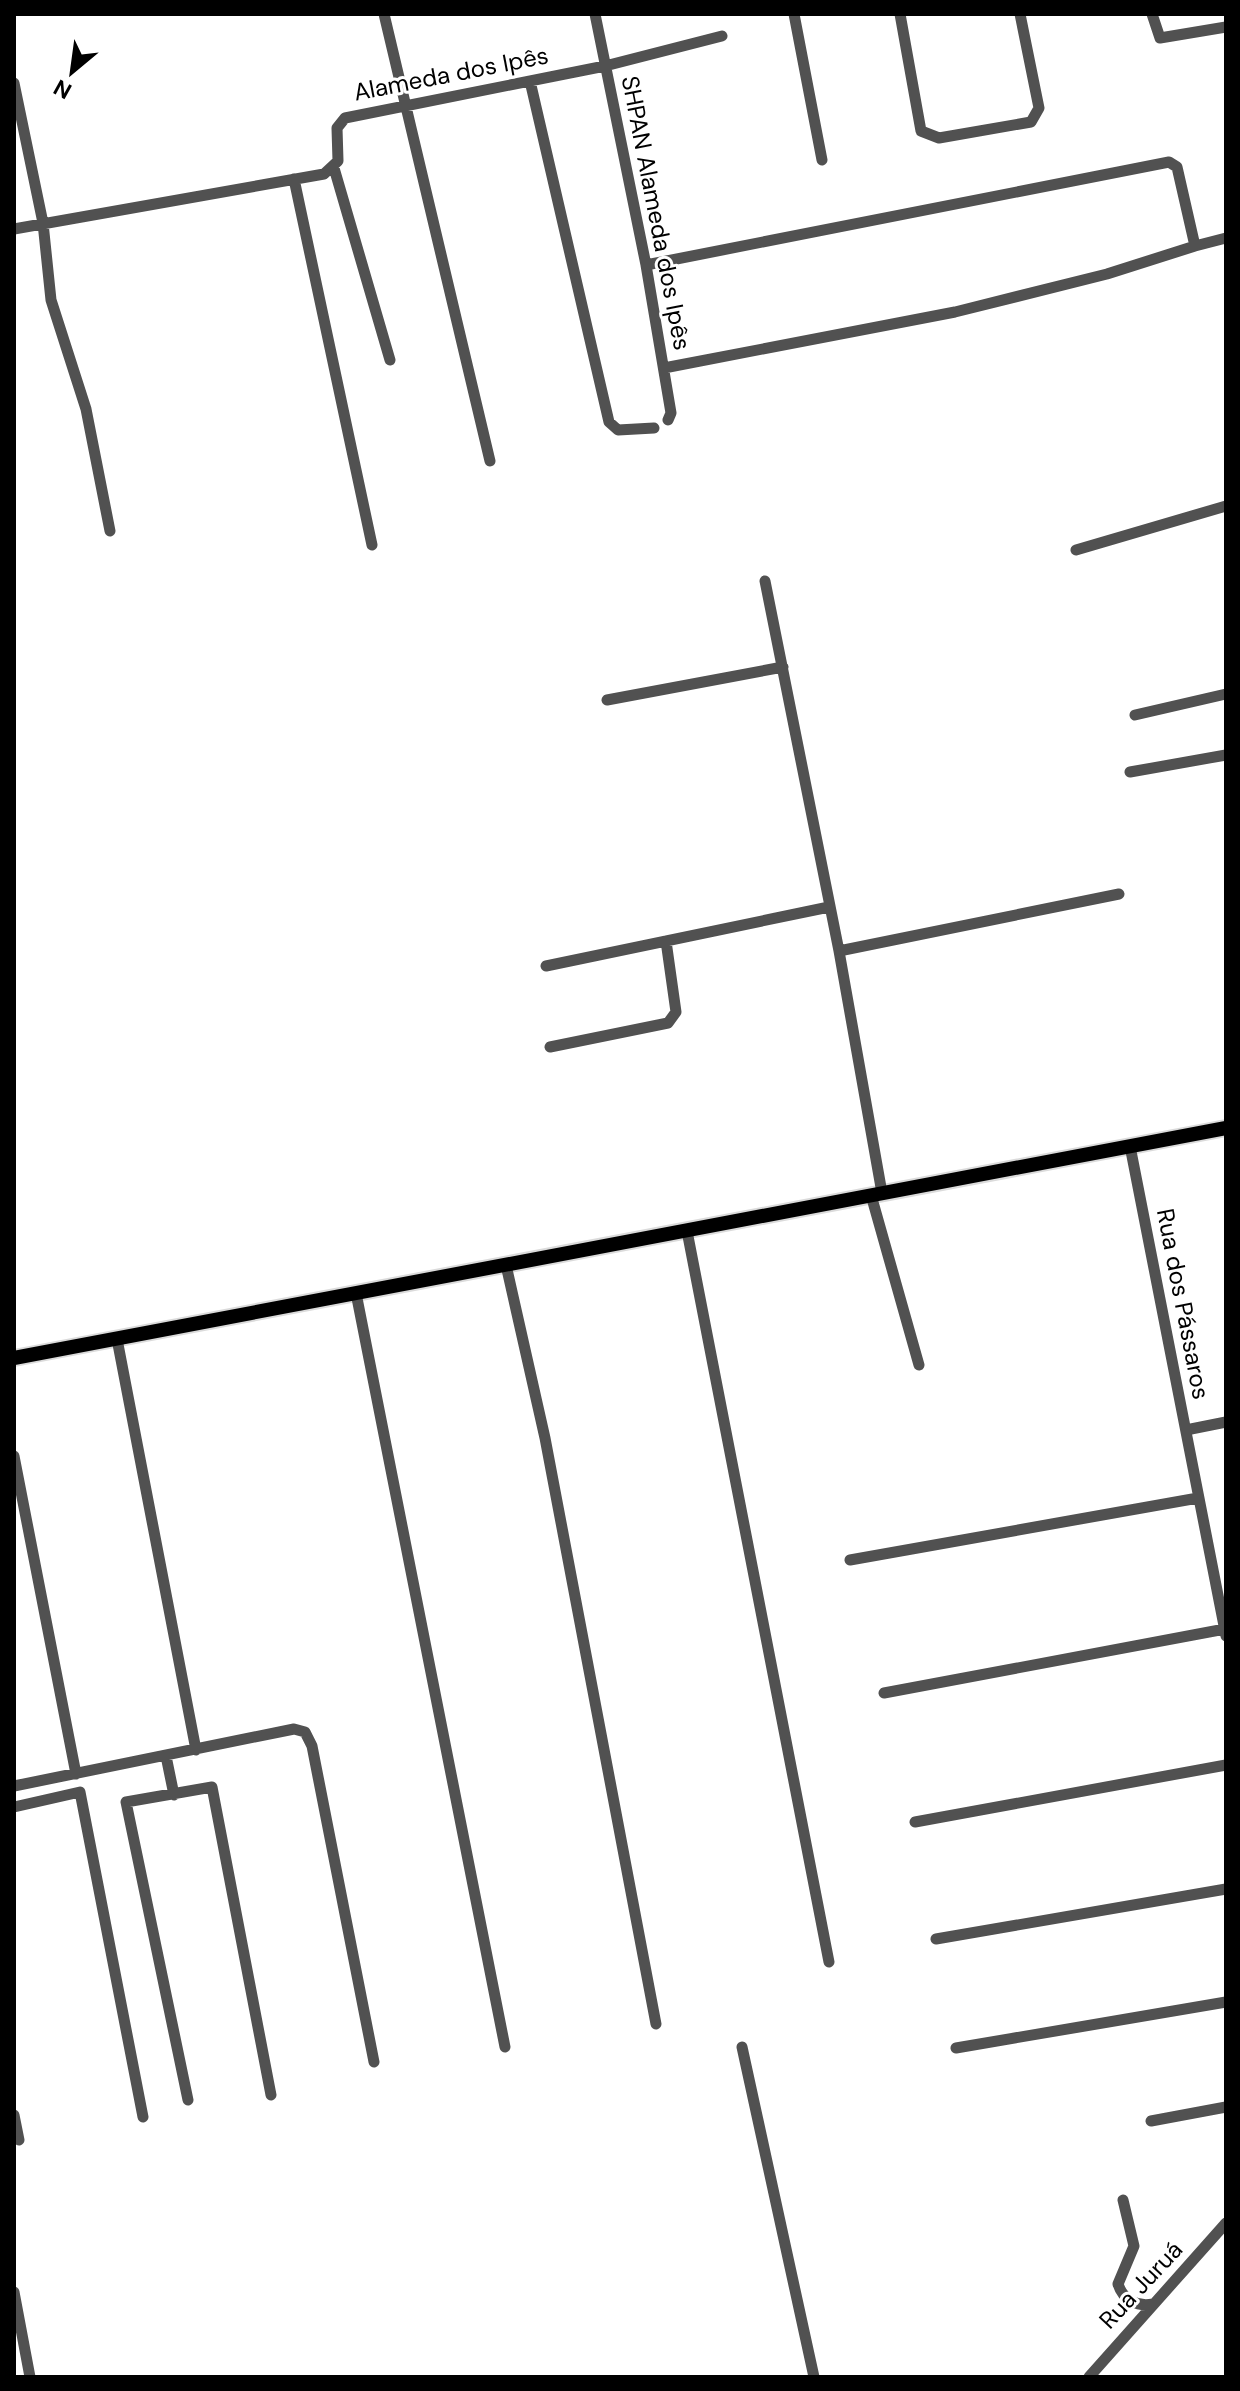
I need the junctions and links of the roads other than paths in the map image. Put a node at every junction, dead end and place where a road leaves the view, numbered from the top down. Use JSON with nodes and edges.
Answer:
{"nodes":[{"id":1,"x":384,"y":14,"type":"edge"},
{"id":2,"x":595,"y":14,"type":"edge"},
{"id":3,"x":794,"y":14,"type":"edge"},
{"id":4,"x":900,"y":14,"type":"edge"},
{"id":5,"x":1020,"y":14,"type":"edge"},
{"id":6,"x":1152,"y":14,"type":"edge"},
{"id":7,"x":1226,"y":27,"type":"edge"},
{"id":8,"x":722,"y":36,"type":"dead end"},
{"id":9,"x":605,"y":66,"type":"junction"},
{"id":10,"x":530,"y":81,"type":"junction"},
{"id":11,"x":14,"y":83,"type":"edge"},
{"id":12,"x":408,"y":106,"type":"junction"},
{"id":13,"x":822,"y":160,"type":"dead end"},
{"id":14,"x":334,"y":168,"type":"junction"},
{"id":15,"x":294,"y":179,"type":"junction"},
{"id":16,"x":43,"y":223,"type":"junction"},
{"id":17,"x":14,"y":229,"type":"edge"},
{"id":18,"x":1226,"y":238,"type":"edge"},
{"id":19,"x":1195,"y":246,"type":"junction"},
{"id":20,"x":646,"y":265,"type":"junction"},
{"id":21,"x":390,"y":360,"type":"dead end"},
{"id":22,"x":664,"y":368,"type":"junction"},
{"id":23,"x":668,"y":420,"type":"dead end"},
{"id":24,"x":654,"y":428,"type":"dead end"},
{"id":25,"x":490,"y":461,"type":"dead end"},
{"id":26,"x":1226,"y":506,"type":"edge"},
{"id":27,"x":110,"y":531,"type":"dead end"},
{"id":28,"x":372,"y":545,"type":"dead end"},
{"id":29,"x":1076,"y":550,"type":"dead end"},
{"id":30,"x":765,"y":581,"type":"dead end"},
{"id":31,"x":783,"y":667,"type":"junction"},
{"id":32,"x":1226,"y":694,"type":"edge"},
{"id":33,"x":607,"y":700,"type":"dead end"},
{"id":34,"x":1135,"y":715,"type":"dead end"},
{"id":35,"x":1226,"y":755,"type":"edge"},
{"id":36,"x":1130,"y":772,"type":"dead end"},
{"id":37,"x":1119,"y":894,"type":"dead end"},
{"id":38,"x":829,"y":907,"type":"junction"},
{"id":39,"x":666,"y":941,"type":"junction"},
{"id":40,"x":839,"y":951,"type":"junction"},
{"id":41,"x":546,"y":966,"type":"dead end"},
{"id":42,"x":550,"y":1047,"type":"dead end"},
{"id":43,"x":1226,"y":1128,"type":"edge"},
{"id":44,"x":1130,"y":1146,"type":"junction"},
{"id":45,"x":876,"y":1194,"type":"junction"},
{"id":46,"x":687,"y":1231,"type":"junction"},
{"id":47,"x":506,"y":1265,"type":"junction"},
{"id":48,"x":356,"y":1293,"type":"junction"},
{"id":49,"x":117,"y":1339,"type":"junction"},
{"id":50,"x":14,"y":1358,"type":"edge"},
{"id":51,"x":919,"y":1365,"type":"dead end"},
{"id":52,"x":1226,"y":1422,"type":"edge"},
{"id":53,"x":1186,"y":1430,"type":"junction"},
{"id":54,"x":14,"y":1456,"type":"edge"},
{"id":55,"x":1198,"y":1498,"type":"junction"},
{"id":56,"x":850,"y":1560,"type":"dead end"},
{"id":57,"x":1225,"y":1633,"type":"edge"},
{"id":58,"x":884,"y":1693,"type":"dead end"},
{"id":59,"x":196,"y":1750,"type":"junction"},
{"id":60,"x":166,"y":1756,"type":"junction"},
{"id":61,"x":1226,"y":1765,"type":"edge"},
{"id":62,"x":76,"y":1774,"type":"junction"},
{"id":63,"x":14,"y":1786,"type":"edge"},
{"id":64,"x":174,"y":1795,"type":"junction"},
{"id":65,"x":14,"y":1807,"type":"edge"},
{"id":66,"x":915,"y":1822,"type":"dead end"},
{"id":67,"x":1226,"y":1889,"type":"edge"},
{"id":68,"x":936,"y":1939,"type":"dead end"},
{"id":69,"x":829,"y":1962,"type":"dead end"},
{"id":70,"x":1226,"y":2002,"type":"edge"},
{"id":71,"x":656,"y":2024,"type":"dead end"},
{"id":72,"x":505,"y":2047,"type":"dead end"},
{"id":73,"x":742,"y":2047,"type":"dead end"},
{"id":74,"x":956,"y":2048,"type":"dead end"},
{"id":75,"x":374,"y":2062,"type":"dead end"},
{"id":76,"x":271,"y":2095,"type":"dead end"},
{"id":77,"x":188,"y":2100,"type":"dead end"},
{"id":78,"x":1226,"y":2107,"type":"edge"},
{"id":79,"x":14,"y":2115,"type":"edge"},
{"id":80,"x":143,"y":2117,"type":"dead end"},
{"id":81,"x":1151,"y":2121,"type":"dead end"},
{"id":82,"x":19,"y":2140,"type":"dead end"},
{"id":83,"x":1123,"y":2200,"type":"dead end"},
{"id":84,"x":1226,"y":2223,"type":"edge"},
{"id":85,"x":14,"y":2292,"type":"edge"},
{"id":86,"x":1153,"y":2304,"type":"junction"},
{"id":87,"x":30,"y":2377,"type":"edge"},
{"id":88,"x":814,"y":2377,"type":"edge"},
{"id":89,"x":1089,"y":2377,"type":"edge"}],
"edges":[{"from":1,"to":12,"type":"street"},
{"from":2,"to":9,"type":"street"},
{"from":3,"to":13,"type":"street"},
{"from":4,"to":5,"type":"street"},
{"from":6,"to":7,"type":"street"},
{"from":8,"to":9,"type":"street","name":"Alameda dos Ipês"},
{"from":9,"to":10,"type":"street","name":"Alameda dos Ipês"},
{"from":9,"to":20,"type":"street","name":"SHPAN Alameda dos Ipês"},
{"from":10,"to":12,"type":"street","name":"Alameda dos Ipês"},
{"from":10,"to":24,"type":"street"},
{"from":11,"to":16,"type":"street"},
{"from":12,"to":14,"type":"street","name":"Alameda dos Ipês"},
{"from":12,"to":25,"type":"street"},
{"from":14,"to":15,"type":"street"},
{"from":14,"to":21,"type":"street"},
{"from":15,"to":16,"type":"street"},
{"from":15,"to":28,"type":"street"},
{"from":16,"to":17,"type":"street"},
{"from":16,"to":27,"type":"street"},
{"from":18,"to":19,"type":"street"},
{"from":19,"to":20,"type":"street"},
{"from":19,"to":22,"type":"street"},
{"from":20,"to":22,"type":"street","name":"SHPAN Alameda dos Ipês"},
{"from":22,"to":23,"type":"street","name":"SHPAN Alameda dos Ipês"},
{"from":26,"to":29,"type":"street"},
{"from":30,"to":31,"type":"street"},
{"from":31,"to":33,"type":"street"},
{"from":31,"to":38,"type":"street"},
{"from":32,"to":34,"type":"street"},
{"from":35,"to":36,"type":"street"},
{"from":37,"to":40,"type":"street"},
{"from":38,"to":39,"type":"street"},
{"from":38,"to":40,"type":"street"},
{"from":39,"to":41,"type":"street"},
{"from":39,"to":42,"type":"street"},
{"from":40,"to":45,"type":"street"},
{"from":43,"to":44,"type":"main road"},
{"from":44,"to":45,"type":"main road"},
{"from":44,"to":53,"type":"street","name":"Rua dos Pássaros"},
{"from":45,"to":46,"type":"main road"},
{"from":45,"to":51,"type":"street"},
{"from":46,"to":47,"type":"main road"},
{"from":46,"to":69,"type":"street"},
{"from":47,"to":48,"type":"main road"},
{"from":47,"to":71,"type":"street"},
{"from":48,"to":49,"type":"main road"},
{"from":48,"to":72,"type":"street"},
{"from":49,"to":50,"type":"main road"},
{"from":49,"to":59,"type":"street"},
{"from":52,"to":53,"type":"street"},
{"from":53,"to":55,"type":"street","name":"Rua dos Pássaros"},
{"from":54,"to":62,"type":"street"},
{"from":55,"to":56,"type":"street"},
{"from":55,"to":57,"type":"street","name":"Rua dos Pássaros"},
{"from":57,"to":58,"type":"street"},
{"from":59,"to":60,"type":"street"},
{"from":59,"to":75,"type":"street"},
{"from":60,"to":62,"type":"street"},
{"from":60,"to":64,"type":"street"},
{"from":61,"to":66,"type":"street"},
{"from":62,"to":63,"type":"street"},
{"from":64,"to":76,"type":"street"},
{"from":64,"to":77,"type":"street"},
{"from":65,"to":80,"type":"street"},
{"from":67,"to":68,"type":"street"},
{"from":70,"to":74,"type":"street"},
{"from":73,"to":88,"type":"street"},
{"from":78,"to":81,"type":"street"},
{"from":79,"to":82,"type":"street"},
{"from":83,"to":86,"type":"street"},
{"from":84,"to":86,"type":"street","name":"Rua Juruá"},
{"from":85,"to":87,"type":"street"},
{"from":86,"to":89,"type":"street","name":"Rua Juruá"}]}
